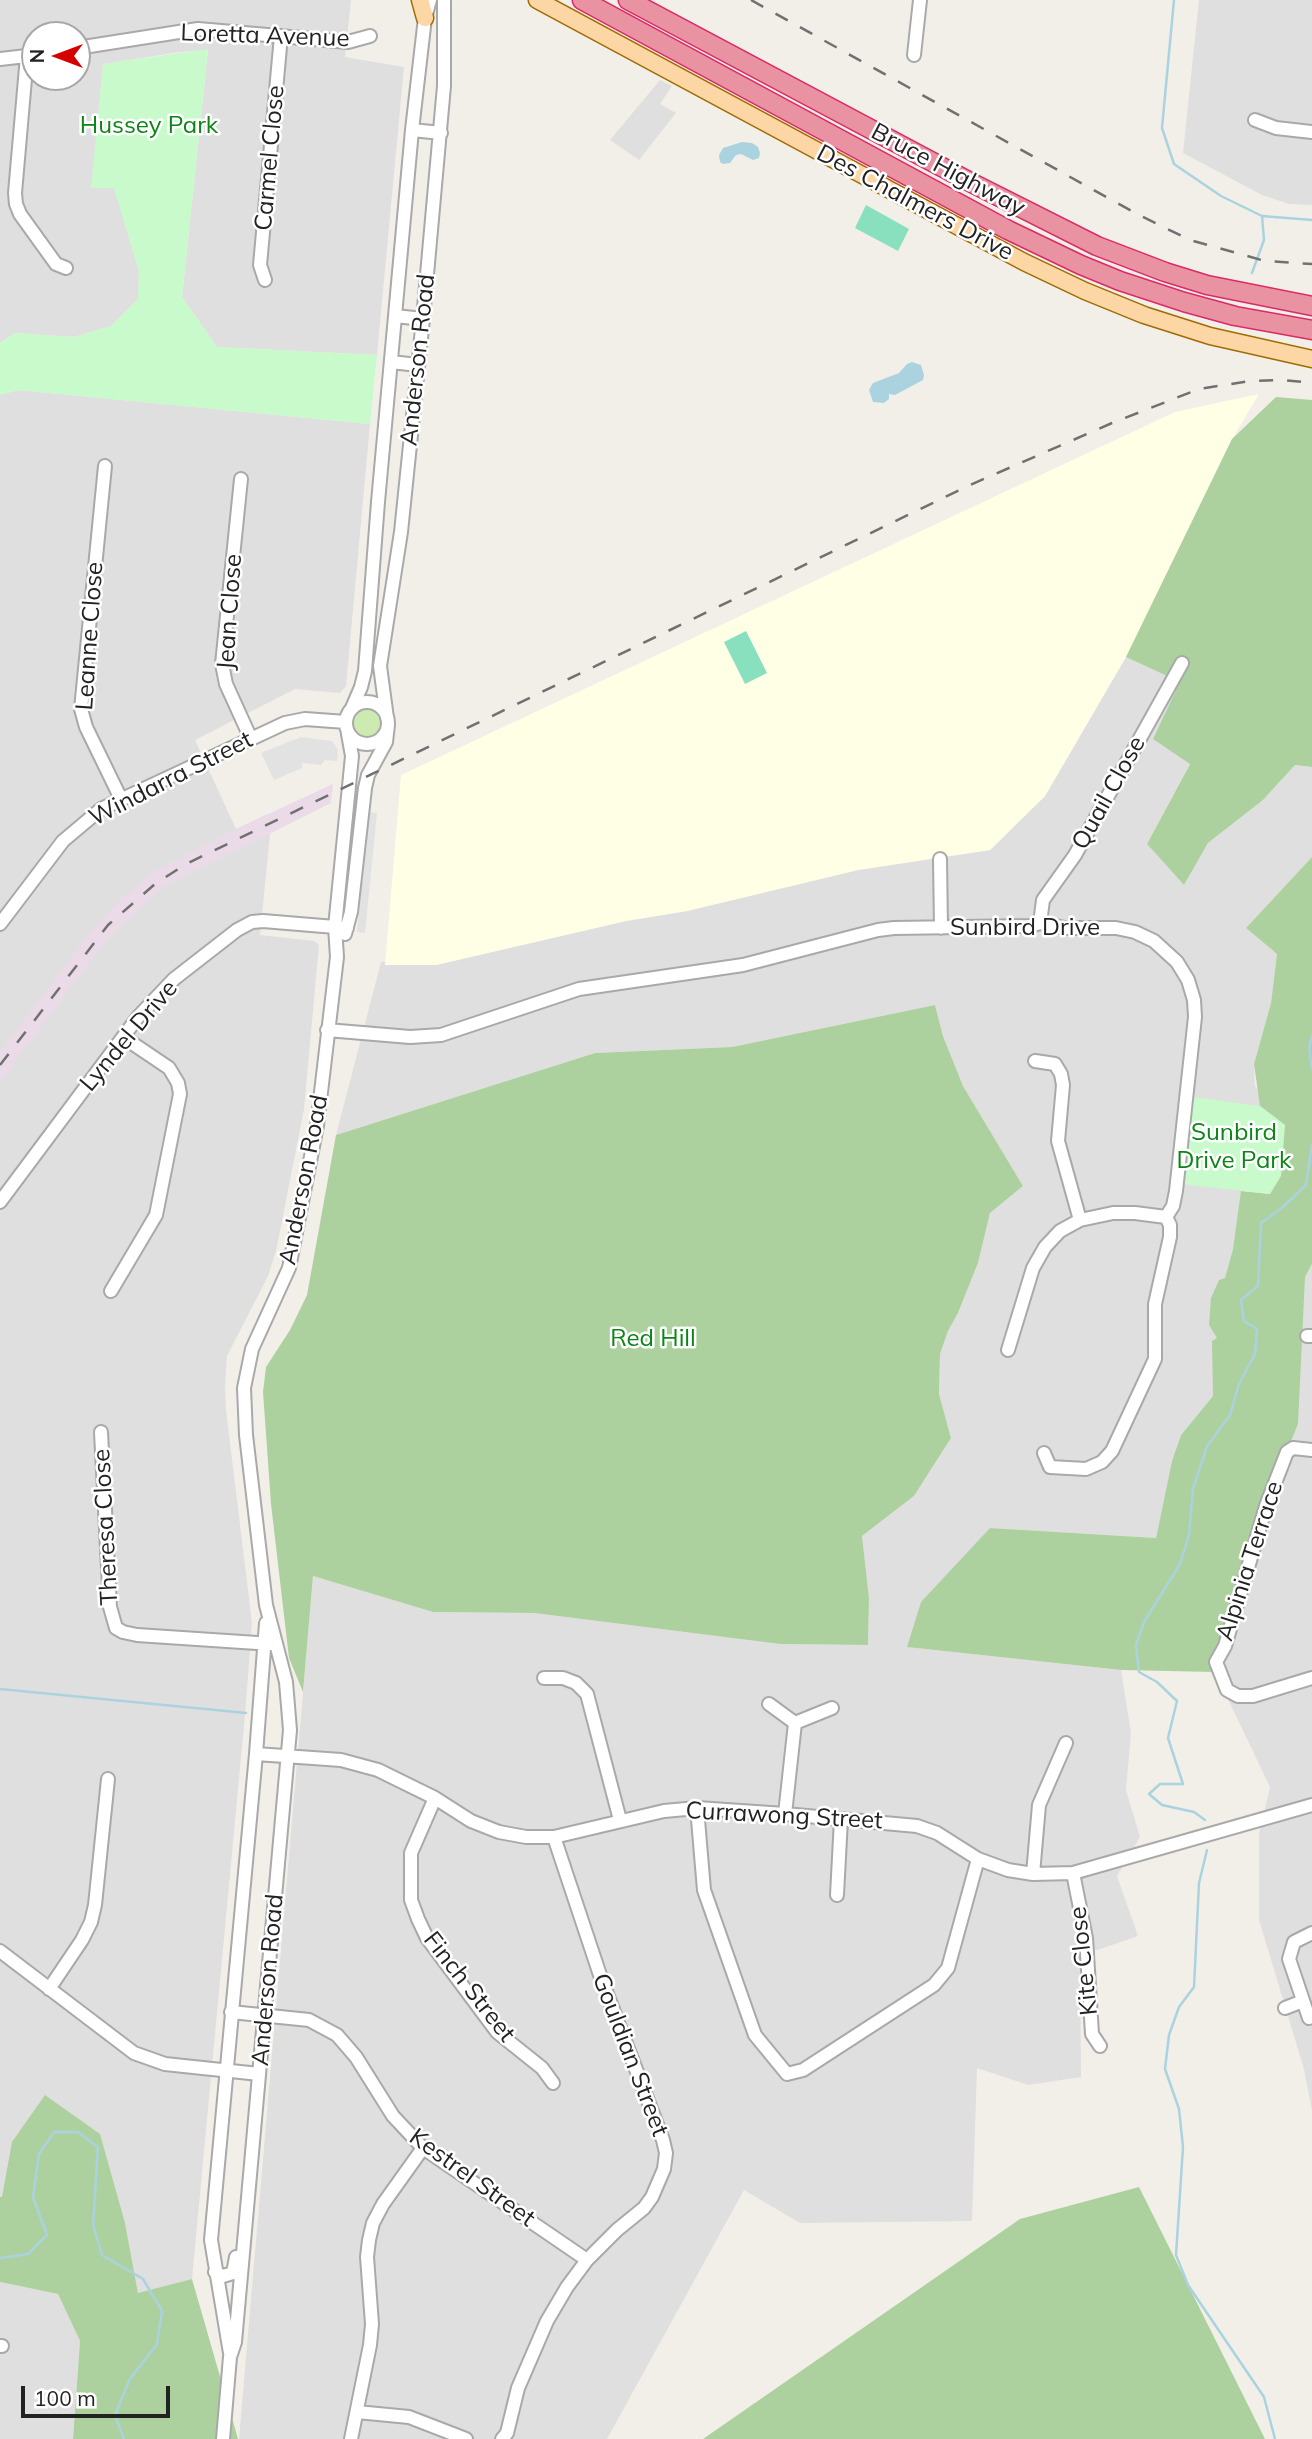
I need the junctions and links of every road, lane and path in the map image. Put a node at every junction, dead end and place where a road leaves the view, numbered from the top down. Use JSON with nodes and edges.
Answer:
{"nodes":[{"id":1,"x":421,"y":0,"type":"edge"},
{"id":2,"x":430,"y":0,"type":"edge"},
{"id":3,"x":444,"y":0,"type":"edge"},
{"id":4,"x":537,"y":0,"type":"edge"},
{"id":5,"x":582,"y":0,"type":"edge"},
{"id":6,"x":628,"y":0,"type":"edge"},
{"id":7,"x":920,"y":0,"type":"edge"},
{"id":8,"x":425,"y":18,"type":"junction"},
{"id":9,"x":281,"y":36,"type":"junction"},
{"id":10,"x":370,"y":36,"type":"dead end"},
{"id":11,"x":91,"y":46,"type":"edge"},
{"id":12,"x":914,"y":55,"type":"dead end"},
{"id":13,"x":21,"y":57,"type":"edge"},
{"id":14,"x":0,"y":59,"type":"edge"},
{"id":15,"x":27,"y":91,"type":"edge"},
{"id":16,"x":1255,"y":120,"type":"dead end"},
{"id":17,"x":412,"y":130,"type":"junction"},
{"id":18,"x":1312,"y":132,"type":"edge"},
{"id":19,"x":440,"y":133,"type":"junction"},
{"id":20,"x":66,"y":268,"type":"dead end"},
{"id":21,"x":265,"y":280,"type":"dead end"},
{"id":22,"x":1312,"y":306,"type":"edge"},
{"id":23,"x":395,"y":316,"type":"junction"},
{"id":24,"x":423,"y":319,"type":"junction"},
{"id":25,"x":1312,"y":330,"type":"edge"},
{"id":26,"x":1312,"y":359,"type":"edge"},
{"id":27,"x":391,"y":362,"type":"junction"},
{"id":28,"x":418,"y":365,"type":"junction"},
{"id":29,"x":105,"y":466,"type":"dead end"},
{"id":30,"x":241,"y":480,"type":"dead end"},
{"id":31,"x":1182,"y":663,"type":"dead end"},
{"id":32,"x":352,"y":708,"type":"junction"},
{"id":33,"x":388,"y":721,"type":"junction"},
{"id":34,"x":347,"y":728,"type":"junction"},
{"id":35,"x":251,"y":739,"type":"junction"},
{"id":36,"x":121,"y":799,"type":"junction"},
{"id":37,"x":940,"y":859,"type":"dead end"},
{"id":38,"x":1,"y":922,"type":"edge"},
{"id":39,"x":1040,"y":923,"type":"junction"},
{"id":40,"x":341,"y":928,"type":"junction"},
{"id":41,"x":941,"y":928,"type":"junction"},
{"id":42,"x":327,"y":1030,"type":"junction"},
{"id":43,"x":123,"y":1037,"type":"junction"},
{"id":44,"x":1035,"y":1061,"type":"dead end"},
{"id":45,"x":0,"y":1202,"type":"edge"},
{"id":46,"x":1166,"y":1217,"type":"junction"},
{"id":47,"x":1080,"y":1220,"type":"junction"},
{"id":48,"x":111,"y":1291,"type":"dead end"},
{"id":49,"x":1009,"y":1350,"type":"dead end"},
{"id":50,"x":101,"y":1432,"type":"dead end"},
{"id":51,"x":1312,"y":1450,"type":"edge"},
{"id":52,"x":1044,"y":1453,"type":"dead end"},
{"id":53,"x":270,"y":1644,"type":"junction"},
{"id":54,"x":544,"y":1678,"type":"dead end"},
{"id":55,"x":1312,"y":1678,"type":"edge"},
{"id":56,"x":769,"y":1704,"type":"dead end"},
{"id":57,"x":832,"y":1708,"type":"dead end"},
{"id":58,"x":795,"y":1724,"type":"junction"},
{"id":59,"x":1066,"y":1743,"type":"dead end"},
{"id":60,"x":256,"y":1754,"type":"junction"},
{"id":61,"x":288,"y":1756,"type":"junction"},
{"id":62,"x":108,"y":1779,"type":"dead end"},
{"id":63,"x":435,"y":1798,"type":"junction"},
{"id":64,"x":1312,"y":1805,"type":"edge"},
{"id":65,"x":697,"y":1808,"type":"junction"},
{"id":66,"x":785,"y":1814,"type":"junction"},
{"id":67,"x":841,"y":1819,"type":"junction"},
{"id":68,"x":620,"y":1820,"type":"junction"},
{"id":69,"x":554,"y":1837,"type":"junction"},
{"id":70,"x":978,"y":1859,"type":"junction"},
{"id":71,"x":1073,"y":1873,"type":"junction"},
{"id":72,"x":1034,"y":1874,"type":"junction"},
{"id":73,"x":837,"y":1895,"type":"dead end"},
{"id":74,"x":1312,"y":1933,"type":"edge"},
{"id":75,"x":0,"y":1951,"type":"edge"},
{"id":76,"x":49,"y":1989,"type":"junction"},
{"id":77,"x":1303,"y":2001,"type":"junction"},
{"id":78,"x":1284,"y":2008,"type":"dead end"},
{"id":79,"x":231,"y":2012,"type":"junction"},
{"id":80,"x":265,"y":2015,"type":"junction"},
{"id":81,"x":1309,"y":2018,"type":"dead end"},
{"id":82,"x":1100,"y":2046,"type":"dead end"},
{"id":83,"x":226,"y":2071,"type":"junction"},
{"id":84,"x":259,"y":2074,"type":"junction"},
{"id":85,"x":553,"y":2083,"type":"dead end"},
{"id":86,"x":423,"y":2148,"type":"junction"},
{"id":87,"x":248,"y":2192,"type":"junction"},
{"id":88,"x":587,"y":2260,"type":"junction"},
{"id":89,"x":215,"y":2272,"type":"junction"},
{"id":90,"x":230,"y":2357,"type":"junction"},
{"id":91,"x":358,"y":2412,"type":"junction"},
{"id":92,"x":223,"y":2439,"type":"edge"},
{"id":93,"x":351,"y":2439,"type":"edge"},
{"id":94,"x":466,"y":2439,"type":"edge"},
{"id":95,"x":502,"y":2439,"type":"edge"}],
"edges":[{"from":1,"to":8,"type":"main road"},
{"from":2,"to":8,"type":"street","name":"Anderson Road"},
{"from":3,"to":19,"type":"street","name":"Anderson Road"},
{"from":4,"to":26,"type":"main road","name":"Des Chalmers Drive"},
{"from":5,"to":25,"type":"highway","name":"Bruce Highway"},
{"from":6,"to":22,"type":"highway","name":"Bruce Highway"},
{"from":7,"to":12,"type":"street"},
{"from":8,"to":17,"type":"street","name":"Anderson Road"},
{"from":9,"to":10,"type":"street","name":"Loretta Avenue"},
{"from":9,"to":11,"type":"street","name":"Loretta Avenue"},
{"from":9,"to":21,"type":"street","name":"Carmel Close"},
{"from":13,"to":14,"type":"street"},
{"from":15,"to":20,"type":"street"},
{"from":16,"to":18,"type":"street"},
{"from":17,"to":19,"type":"street"},
{"from":17,"to":23,"type":"street","name":"Anderson Road"},
{"from":19,"to":24,"type":"street","name":"Anderson Road"},
{"from":23,"to":24,"type":"street"},
{"from":23,"to":27,"type":"street","name":"Anderson Road"},
{"from":24,"to":28,"type":"street","name":"Anderson Road"},
{"from":27,"to":28,"type":"street"},
{"from":27,"to":32,"type":"street","name":"Anderson Road"},
{"from":28,"to":33,"type":"street","name":"Anderson Road"},
{"from":29,"to":36,"type":"street","name":"Leanne Close"},
{"from":30,"to":35,"type":"street","name":"Jean Close"},
{"from":31,"to":39,"type":"street","name":"Quail Close"},
{"from":32,"to":33,"type":"street"},
{"from":32,"to":34,"type":"street"},
{"from":33,"to":34,"type":"street"},
{"from":33,"to":40,"type":"street","name":"Anderson Road"},
{"from":34,"to":35,"type":"street","name":"Windarra Street"},
{"from":34,"to":40,"type":"street","name":"Anderson Road"},
{"from":35,"to":36,"type":"street","name":"Windarra Street"},
{"from":36,"to":38,"type":"street","name":"Windarra Street"},
{"from":37,"to":41,"type":"street"},
{"from":39,"to":41,"type":"street","name":"Sunbird Drive"},
{"from":39,"to":46,"type":"street","name":"Sunbird Drive"},
{"from":40,"to":42,"type":"street","name":"Anderson Road"},
{"from":40,"to":43,"type":"street","name":"Lyndel Drive"},
{"from":41,"to":42,"type":"street","name":"Sunbird Drive"},
{"from":42,"to":53,"type":"street","name":"Anderson Road"},
{"from":43,"to":45,"type":"street","name":"Lyndel Drive"},
{"from":43,"to":48,"type":"street"},
{"from":44,"to":47,"type":"street"},
{"from":46,"to":47,"type":"street"},
{"from":46,"to":52,"type":"street","name":"Sunbird Drive"},
{"from":47,"to":49,"type":"street"},
{"from":50,"to":53,"type":"street","name":"Theresa Close"},
{"from":51,"to":55,"type":"street","name":"Alpinia Terrace"},
{"from":53,"to":60,"type":"street","name":"Anderson Road"},
{"from":53,"to":61,"type":"street","name":"Anderson Road"},
{"from":54,"to":68,"type":"street"},
{"from":56,"to":58,"type":"street"},
{"from":57,"to":58,"type":"street"},
{"from":58,"to":66,"type":"street"},
{"from":59,"to":72,"type":"street"},
{"from":60,"to":61,"type":"street","name":"Currawong Street"},
{"from":60,"to":79,"type":"street","name":"Anderson Road"},
{"from":61,"to":63,"type":"street","name":"Currawong Street"},
{"from":61,"to":80,"type":"street","name":"Anderson Road"},
{"from":62,"to":76,"type":"street"},
{"from":63,"to":69,"type":"street","name":"Currawong Street"},
{"from":63,"to":85,"type":"street","name":"Finch Street"},
{"from":64,"to":71,"type":"street","name":"Currawong Street"},
{"from":65,"to":66,"type":"street","name":"Currawong Street"},
{"from":65,"to":68,"type":"street","name":"Currawong Street"},
{"from":65,"to":70,"type":"street"},
{"from":66,"to":67,"type":"street","name":"Currawong Street"},
{"from":67,"to":70,"type":"street","name":"Currawong Street"},
{"from":67,"to":73,"type":"street"},
{"from":68,"to":69,"type":"street","name":"Currawong Street"},
{"from":69,"to":88,"type":"street","name":"Gouldian Street"},
{"from":70,"to":72,"type":"street","name":"Currawong Street"},
{"from":71,"to":72,"type":"street","name":"Currawong Street"},
{"from":71,"to":82,"type":"street","name":"Kite Close"},
{"from":74,"to":77,"type":"street"},
{"from":75,"to":76,"type":"street"},
{"from":76,"to":83,"type":"street"},
{"from":77,"to":78,"type":"street"},
{"from":77,"to":81,"type":"street"},
{"from":79,"to":80,"type":"street","name":"Kestrel Street"},
{"from":79,"to":83,"type":"street","name":"Anderson Road"},
{"from":80,"to":84,"type":"street","name":"Anderson Road"},
{"from":80,"to":86,"type":"street","name":"Kestrel Street"},
{"from":83,"to":84,"type":"street"},
{"from":83,"to":89,"type":"street","name":"Anderson Road"},
{"from":84,"to":87,"type":"street","name":"Anderson Road"},
{"from":86,"to":88,"type":"street","name":"Kestrel Street"},
{"from":86,"to":91,"type":"street"},
{"from":87,"to":89,"type":"street"},
{"from":87,"to":90,"type":"street","name":"Anderson Road"},
{"from":88,"to":95,"type":"street","name":"Gouldian Street"},
{"from":89,"to":90,"type":"street","name":"Anderson Road"},
{"from":90,"to":92,"type":"street","name":"Anderson Road"},
{"from":91,"to":93,"type":"street"},
{"from":91,"to":94,"type":"street"}]}
